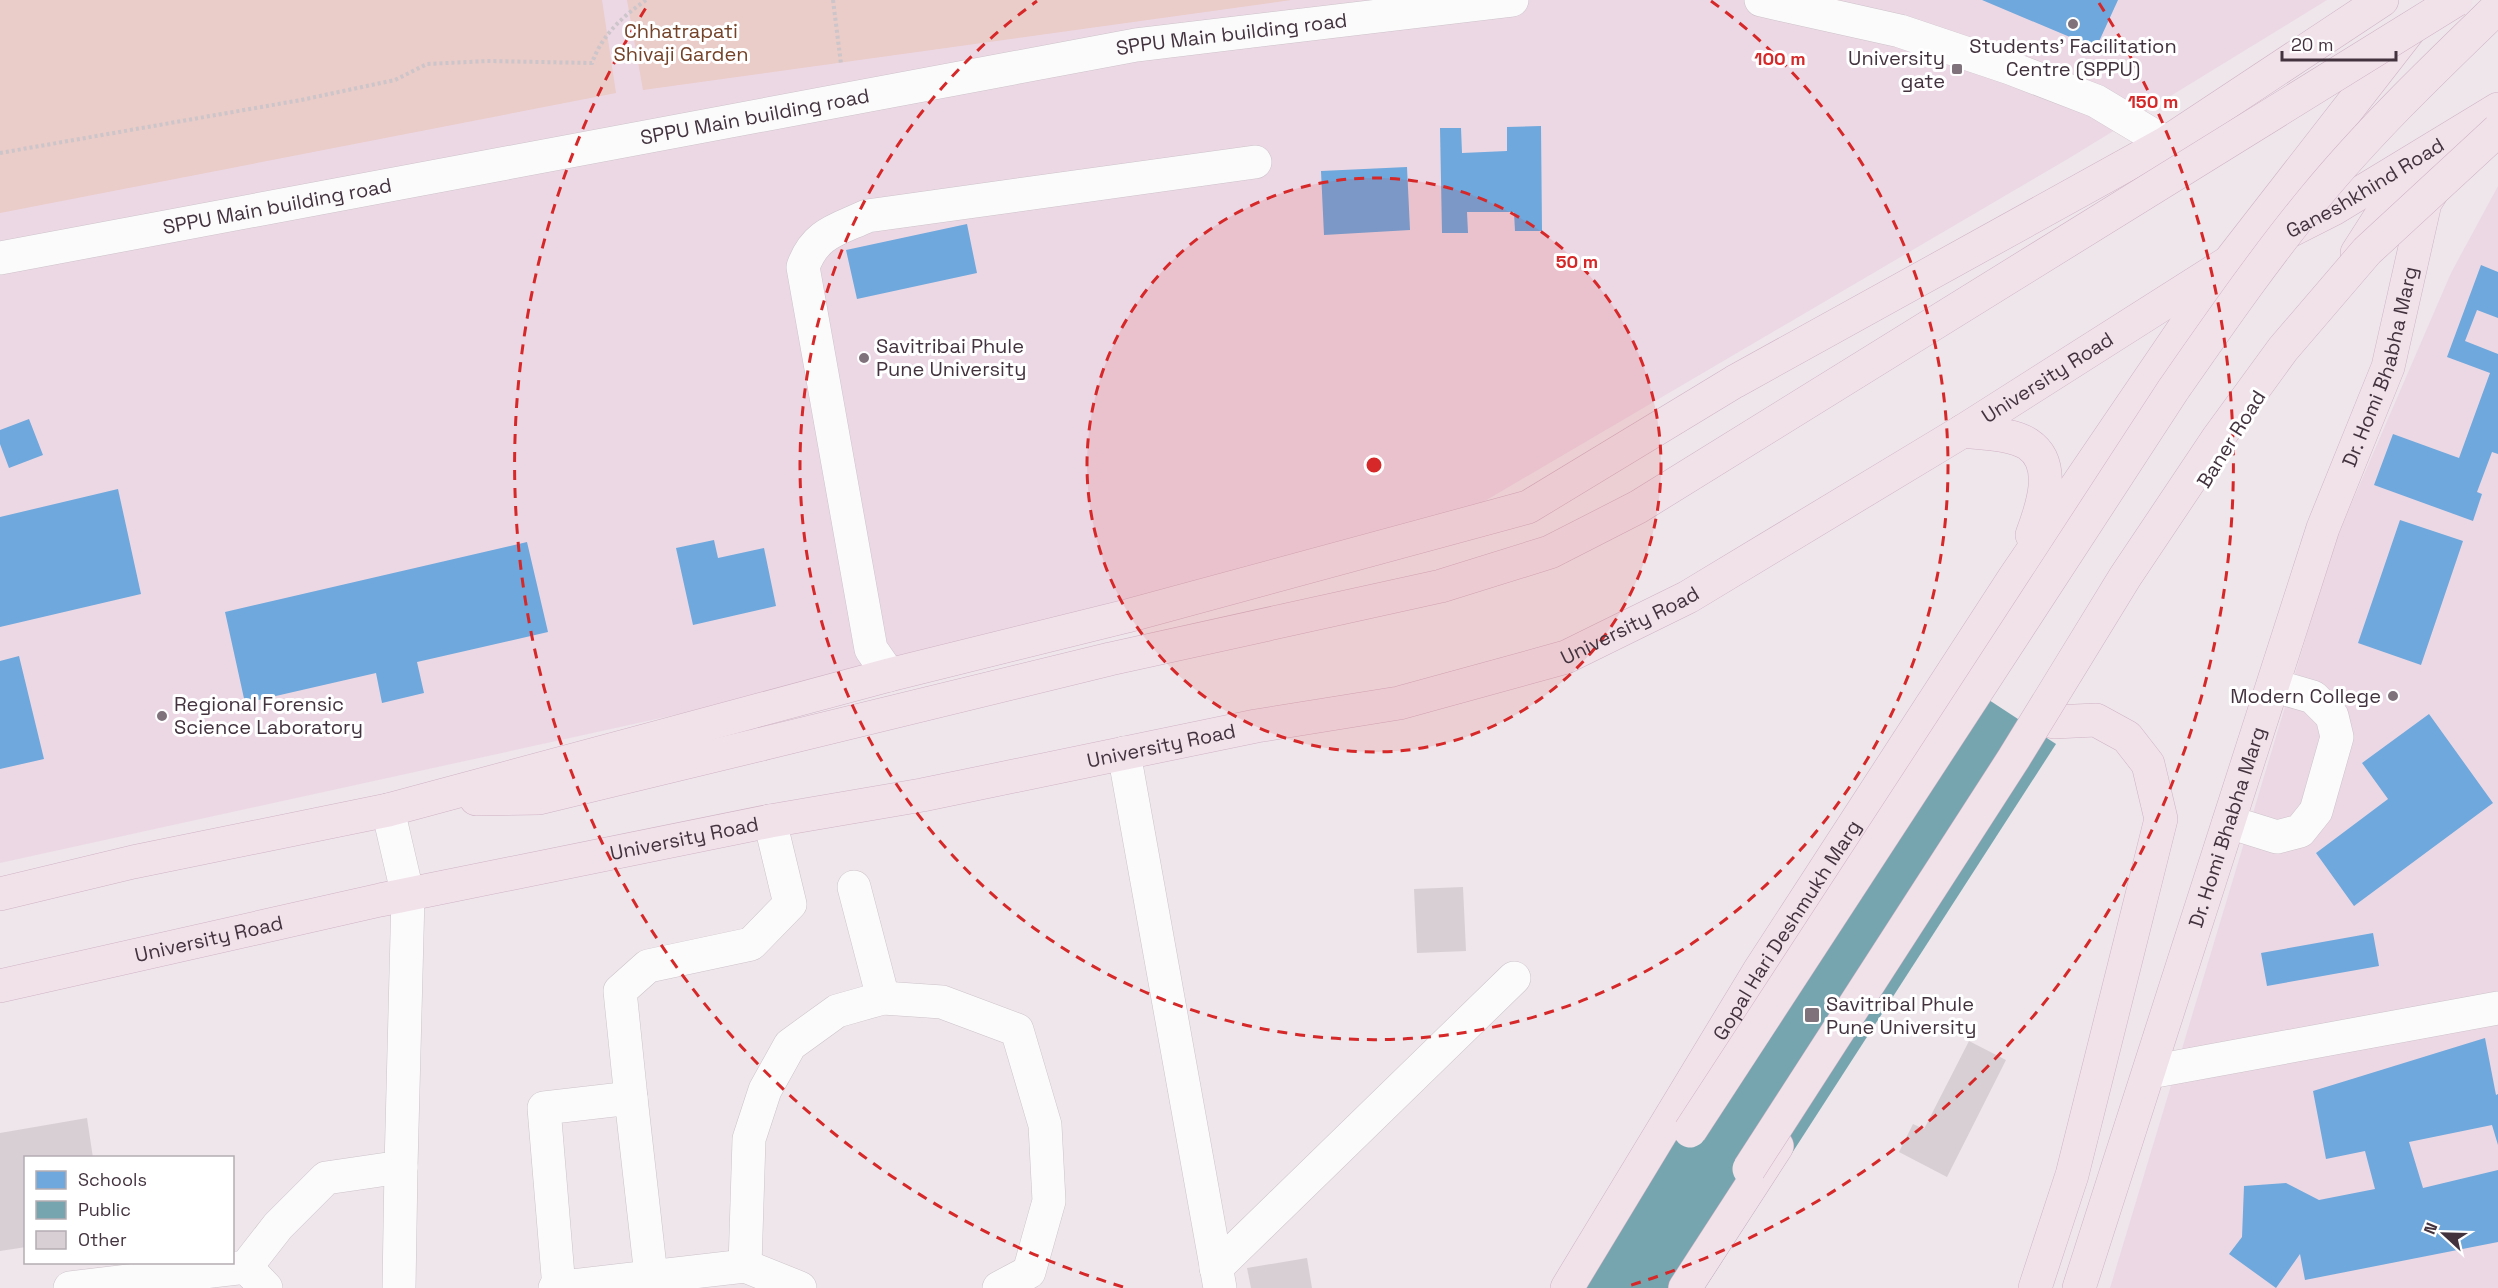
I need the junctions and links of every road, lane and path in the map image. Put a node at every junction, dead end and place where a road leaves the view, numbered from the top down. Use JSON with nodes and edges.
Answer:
{"nodes":[{"id":1,"x":646,"y":0,"type":"edge"},
{"id":2,"x":833,"y":0,"type":"edge"},
{"id":3,"x":1512,"y":0,"type":"edge"},
{"id":4,"x":1761,"y":0,"type":"edge"},
{"id":5,"x":2382,"y":0,"type":"edge"},
{"id":6,"x":2433,"y":0,"type":"edge"},
{"id":7,"x":2456,"y":0,"type":"edge"},
{"id":8,"x":2498,"y":7,"type":"edge"},
{"id":9,"x":846,"y":100,"type":"junction"},
{"id":10,"x":2498,"y":111,"type":"edge"},
{"id":11,"x":2498,"y":130,"type":"edge"},
{"id":12,"x":2166,"y":143,"type":"junction"},
{"id":13,"x":0,"y":153,"type":"edge"},
{"id":14,"x":1255,"y":162,"type":"dead end"},
{"id":15,"x":2415,"y":162,"type":"junction"},
{"id":16,"x":0,"y":258,"type":"edge"},
{"id":17,"x":2229,"y":262,"type":"junction"},
{"id":18,"x":1963,"y":431,"type":"junction"},
{"id":19,"x":2014,"y":578,"type":"junction"},
{"id":20,"x":889,"y":675,"type":"junction"},
{"id":21,"x":2275,"y":686,"type":"junction"},
{"id":22,"x":2054,"y":722,"type":"junction"},
{"id":23,"x":1124,"y":753,"type":"junction"},
{"id":24,"x":426,"y":800,"type":"junction"},
{"id":25,"x":388,"y":810,"type":"junction"},
{"id":26,"x":770,"y":821,"type":"junction"},
{"id":27,"x":2229,"y":822,"type":"junction"},
{"id":28,"x":854,"y":887,"type":"dead end"},
{"id":29,"x":0,"y":894,"type":"edge"},
{"id":30,"x":408,"y":896,"type":"junction"},
{"id":31,"x":1514,"y":978,"type":"dead end"},
{"id":32,"x":0,"y":986,"type":"edge"},
{"id":33,"x":883,"y":998,"type":"junction"},
{"id":34,"x":2498,"y":1008,"type":"edge"},
{"id":35,"x":2150,"y":1072,"type":"junction"},
{"id":36,"x":631,"y":1098,"type":"junction"},
{"id":37,"x":401,"y":1167,"type":"junction"},
{"id":38,"x":1615,"y":1209,"type":"junction"},
{"id":39,"x":1708,"y":1253,"type":"junction"},
{"id":40,"x":745,"y":1266,"type":"junction"},
{"id":41,"x":651,"y":1276,"type":"junction"},
{"id":42,"x":256,"y":1277,"type":"edge"},
{"id":43,"x":1218,"y":1278,"type":"edge"},
{"id":44,"x":70,"y":1288,"type":"edge"},
{"id":45,"x":399,"y":1288,"type":"edge"},
{"id":46,"x":557,"y":1288,"type":"edge"},
{"id":47,"x":800,"y":1288,"type":"edge"},
{"id":48,"x":999,"y":1288,"type":"edge"},
{"id":49,"x":1567,"y":1288,"type":"edge"},
{"id":50,"x":1685,"y":1288,"type":"edge"},
{"id":51,"x":2035,"y":1288,"type":"edge"},
{"id":52,"x":2079,"y":1288,"type":"edge"}],
"edges":[{"from":1,"to":13,"type":"path"},
{"from":2,"to":9,"type":"path"},
{"from":3,"to":9,"type":"street","name":"SPPU Main building road"},
{"from":4,"to":12,"type":"street"},
{"from":5,"to":12,"type":"main road"},
{"from":6,"to":17,"type":"main road"},
{"from":7,"to":24,"type":"main road","bridge":true},
{"from":8,"to":38,"type":"main road","bridge":true},
{"from":9,"to":16,"type":"street","name":"SPPU Main building road"},
{"from":10,"to":15,"type":"main road","name":"Ganeshkhind Road"},
{"from":10,"to":21,"type":"main road","name":"Dr. Homi Bhabha Marg"},
{"from":11,"to":39,"type":"main road","bridge":true},
{"from":12,"to":20,"type":"main road"},
{"from":14,"to":20,"type":"street"},
{"from":15,"to":17,"type":"main road","name":"Ganeshkhind Road"},
{"from":15,"to":22,"type":"main road","name":"Baner Road"},
{"from":17,"to":18,"type":"main road","name":"University Road"},
{"from":17,"to":19,"type":"main road"},
{"from":18,"to":19,"type":"main road"},
{"from":18,"to":23,"type":"main road","name":"University Road"},
{"from":19,"to":38,"type":"main road","name":"Gopal Hari Deshmukh Marg"},
{"from":20,"to":24,"type":"main road"},
{"from":21,"to":27,"type":"main road","name":"Dr. Homi Bhabha Marg"},
{"from":21,"to":27,"type":"street"},
{"from":22,"to":39,"type":"main road"},
{"from":22,"to":51,"type":"main road"},
{"from":23,"to":26,"type":"main road","name":"University Road"},
{"from":23,"to":43,"type":"street"},
{"from":24,"to":25,"type":"main road"},
{"from":25,"to":29,"type":"main road"},
{"from":25,"to":30,"type":"street"},
{"from":26,"to":30,"type":"main road","name":"University Road"},
{"from":26,"to":36,"type":"street"},
{"from":27,"to":35,"type":"main road","name":"Dr. Homi Bhabha Marg"},
{"from":28,"to":33,"type":"street"},
{"from":30,"to":32,"type":"main road","name":"University Road"},
{"from":30,"to":37,"type":"street"},
{"from":31,"to":43,"type":"street"},
{"from":33,"to":40,"type":"street"},
{"from":33,"to":48,"type":"street"},
{"from":34,"to":35,"type":"street"},
{"from":35,"to":52,"type":"main road","name":"Dr. Homi Bhabha Marg"},
{"from":36,"to":41,"type":"street"},
{"from":36,"to":46,"type":"street"},
{"from":37,"to":42,"type":"street"},
{"from":37,"to":45,"type":"street"},
{"from":38,"to":49,"type":"main road","name":"Gopal Hari Deshmukh Marg"},
{"from":39,"to":50,"type":"main road"},
{"from":40,"to":41,"type":"street"},
{"from":40,"to":47,"type":"street"},
{"from":41,"to":46,"type":"street"},
{"from":42,"to":44,"type":"street"}]}
